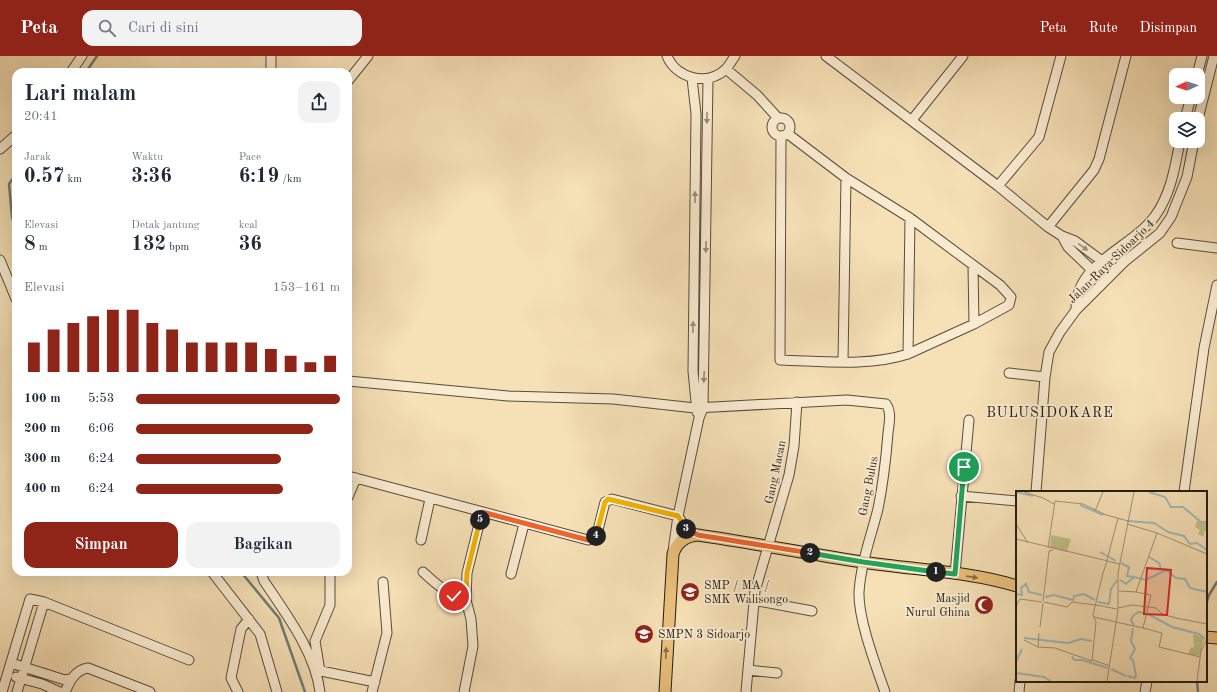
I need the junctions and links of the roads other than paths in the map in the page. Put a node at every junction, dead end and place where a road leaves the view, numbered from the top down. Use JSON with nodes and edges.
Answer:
{"nodes":[{"id":1,"x":82,"y":56,"type":"edge"},
{"id":2,"x":271,"y":56,"type":"edge"},
{"id":3,"x":368,"y":56,"type":"edge"},
{"id":4,"x":667,"y":56,"type":"edge"},
{"id":5,"x":735,"y":56,"type":"edge"},
{"id":6,"x":826,"y":56,"type":"edge"},
{"id":7,"x":963,"y":56,"type":"edge"},
{"id":8,"x":1061,"y":56,"type":"edge"},
{"id":9,"x":1126,"y":56,"type":"edge"},
{"id":10,"x":1202,"y":56,"type":"edge"},
{"id":11,"x":1214,"y":56,"type":"edge"},
{"id":12,"x":74,"y":68,"type":"edge"},
{"id":13,"x":271,"y":68,"type":"edge"},
{"id":14,"x":1199,"y":68,"type":"edge"},
{"id":15,"x":726,"y":69,"type":"junction"},
{"id":16,"x":352,"y":76,"type":"edge"},
{"id":17,"x":692,"y":78,"type":"junction"},
{"id":18,"x":708,"y":78,"type":"junction"},
{"id":19,"x":1200,"y":112,"type":"edge"},
{"id":20,"x":778,"y":118,"type":"junction"},
{"id":21,"x":912,"y":120,"type":"junction"},
{"id":22,"x":784,"y":135,"type":"junction"},
{"id":23,"x":12,"y":139,"type":"edge"},
{"id":24,"x":1178,"y":148,"type":"edge"},
{"id":25,"x":1193,"y":148,"type":"edge"},
{"id":26,"x":0,"y":149,"type":"edge"},
{"id":27,"x":846,"y":178,"type":"junction"},
{"id":28,"x":998,"y":186,"type":"junction"},
{"id":29,"x":910,"y":218,"type":"junction"},
{"id":30,"x":1048,"y":227,"type":"junction"},
{"id":31,"x":1062,"y":236,"type":"junction"},
{"id":32,"x":1177,"y":243,"type":"dead end"},
{"id":33,"x":1217,"y":248,"type":"edge"},
{"id":34,"x":0,"y":260,"type":"edge"},
{"id":35,"x":1102,"y":261,"type":"junction"},
{"id":36,"x":973,"y":266,"type":"junction"},
{"id":37,"x":1092,"y":270,"type":"junction"},
{"id":38,"x":1217,"y":285,"type":"edge"},
{"id":39,"x":12,"y":289,"type":"edge"},
{"id":40,"x":1076,"y":310,"type":"junction"},
{"id":41,"x":974,"y":324,"type":"junction"},
{"id":42,"x":908,"y":354,"type":"junction"},
{"id":43,"x":843,"y":362,"type":"junction"},
{"id":44,"x":1009,"y":373,"type":"dead end"},
{"id":45,"x":1045,"y":377,"type":"junction"},
{"id":46,"x":352,"y":381,"type":"edge"},
{"id":47,"x":797,"y":402,"type":"junction"},
{"id":48,"x":699,"y":408,"type":"junction"},
{"id":49,"x":969,"y":420,"type":"dead end"},
{"id":50,"x":352,"y":477,"type":"edge"},
{"id":51,"x":1038,"y":491,"type":"edge"},
{"id":52,"x":1184,"y":491,"type":"edge"},
{"id":53,"x":961,"y":496,"type":"junction"},
{"id":54,"x":430,"y":499,"type":"junction"},
{"id":55,"x":1016,"y":501,"type":"edge"},
{"id":56,"x":482,"y":512,"type":"junction"},
{"id":57,"x":678,"y":516,"type":"junction"},
{"id":58,"x":524,"y":524,"type":"junction"},
{"id":59,"x":698,"y":535,"type":"junction"},
{"id":60,"x":421,"y":540,"type":"dead end"},
{"id":61,"x":769,"y":545,"type":"junction"},
{"id":62,"x":673,"y":554,"type":"junction"},
{"id":63,"x":863,"y":562,"type":"junction"},
{"id":64,"x":423,"y":572,"type":"dead end"},
{"id":65,"x":511,"y":574,"type":"dead end"},
{"id":66,"x":955,"y":574,"type":"junction"},
{"id":67,"x":215,"y":576,"type":"edge"},
{"id":68,"x":262,"y":576,"type":"edge"},
{"id":69,"x":330,"y":576,"type":"edge"},
{"id":70,"x":383,"y":582,"type":"dead end"},
{"id":71,"x":1016,"y":586,"type":"edge"},
{"id":72,"x":466,"y":600,"type":"junction"},
{"id":73,"x":753,"y":600,"type":"junction"},
{"id":74,"x":44,"y":602,"type":"junction"},
{"id":75,"x":812,"y":611,"type":"dead end"},
{"id":76,"x":249,"y":619,"type":"junction"},
{"id":77,"x":189,"y":660,"type":"dead end"},
{"id":78,"x":11,"y":663,"type":"junction"},
{"id":79,"x":25,"y":667,"type":"junction"},
{"id":80,"x":318,"y":670,"type":"junction"},
{"id":81,"x":748,"y":670,"type":"junction"},
{"id":82,"x":777,"y":673,"type":"dead end"},
{"id":83,"x":7,"y":675,"type":"junction"},
{"id":84,"x":21,"y":679,"type":"junction"},
{"id":85,"x":70,"y":679,"type":"junction"},
{"id":86,"x":375,"y":682,"type":"junction"},
{"id":87,"x":1020,"y":682,"type":"edge"},
{"id":88,"x":1146,"y":682,"type":"edge"},
{"id":89,"x":2,"y":692,"type":"edge"},
{"id":90,"x":17,"y":692,"type":"edge"},
{"id":91,"x":60,"y":692,"type":"edge"},
{"id":92,"x":65,"y":692,"type":"edge"},
{"id":93,"x":150,"y":692,"type":"edge"},
{"id":94,"x":238,"y":692,"type":"edge"},
{"id":95,"x":278,"y":692,"type":"edge"},
{"id":96,"x":320,"y":692,"type":"edge"},
{"id":97,"x":372,"y":692,"type":"edge"},
{"id":98,"x":464,"y":692,"type":"edge"},
{"id":99,"x":665,"y":692,"type":"edge"},
{"id":100,"x":746,"y":692,"type":"edge"},
{"id":101,"x":885,"y":692,"type":"edge"},
{"id":102,"x":1019,"y":692,"type":"edge"},
{"id":103,"x":1145,"y":692,"type":"edge"}],
"edges":[{"from":1,"to":12,"type":"street"},
{"from":2,"to":13,"type":"street"},
{"from":3,"to":16,"type":"street"},
{"from":4,"to":17,"type":"street"},
{"from":5,"to":15,"type":"street"},
{"from":6,"to":21,"type":"street"},
{"from":7,"to":21,"type":"street"},
{"from":8,"to":28,"type":"street"},
{"from":9,"to":30,"type":"street"},
{"from":10,"to":14,"type":"street"},
{"from":11,"to":19,"type":"street"},
{"from":15,"to":18,"type":"street"},
{"from":15,"to":20,"type":"street"},
{"from":17,"to":18,"type":"street"},
{"from":48,"to":17,"type":"street","one_way":true},
{"from":18,"to":48,"type":"street","one_way":true},
{"from":20,"to":22,"type":"street"},
{"from":20,"to":22,"type":"street"},
{"from":21,"to":28,"type":"street"},
{"from":22,"to":27,"type":"street"},
{"from":22,"to":43,"type":"street"},
{"from":23,"to":26,"type":"street"},
{"from":24,"to":35,"type":"street"},
{"from":25,"to":40,"type":"street","name":"Jalan Raya Sidoarjo 4"},
{"from":27,"to":29,"type":"street"},
{"from":27,"to":43,"type":"street"},
{"from":28,"to":30,"type":"street"},
{"from":29,"to":36,"type":"street"},
{"from":29,"to":42,"type":"street"},
{"from":30,"to":31,"type":"street"},
{"from":31,"to":35,"type":"street","one_way":true},
{"from":31,"to":37,"type":"street"},
{"from":32,"to":33,"type":"street"},
{"from":34,"to":39,"type":"street"},
{"from":35,"to":37,"type":"street"},
{"from":36,"to":41,"type":"street"},
{"from":36,"to":41,"type":"street"},
{"from":37,"to":40,"type":"street"},
{"from":38,"to":52,"type":"street"},
{"from":40,"to":45,"type":"street","name":"Jalan Raya Sidoarjo 4"},
{"from":41,"to":42,"type":"street"},
{"from":42,"to":43,"type":"street"},
{"from":44,"to":45,"type":"street"},
{"from":45,"to":51,"type":"street","name":"Jalan Raya Sidoarjo 4"},
{"from":46,"to":48,"type":"street"},
{"from":47,"to":48,"type":"street"},
{"from":47,"to":61,"type":"street","name":"Gang Macan"},
{"from":47,"to":63,"type":"street","name":"Gang Bulus"},
{"from":48,"to":57,"type":"street"},
{"from":49,"to":53,"type":"street"},
{"from":50,"to":54,"type":"street"},
{"from":53,"to":55,"type":"street"},
{"from":53,"to":66,"type":"street"},
{"from":54,"to":56,"type":"street"},
{"from":54,"to":60,"type":"street"},
{"from":56,"to":58,"type":"street"},
{"from":56,"to":72,"type":"street"},
{"from":57,"to":58,"type":"street"},
{"from":57,"to":59,"type":"street"},
{"from":57,"to":62,"type":"street"},
{"from":58,"to":65,"type":"street"},
{"from":59,"to":61,"type":"main road"},
{"from":59,"to":62,"type":"main road"},
{"from":61,"to":63,"type":"main road"},
{"from":61,"to":73,"type":"street","name":"Gang Macan"},
{"from":99,"to":62,"type":"main road","one_way":true},
{"from":63,"to":66,"type":"main road"},
{"from":63,"to":101,"type":"street","name":"Gang Bulus"},
{"from":64,"to":72,"type":"street"},
{"from":66,"to":71,"type":"main road","one_way":true},
{"from":67,"to":76,"type":"street"},
{"from":68,"to":80,"type":"street"},
{"from":69,"to":80,"type":"street"},
{"from":70,"to":86,"type":"street"},
{"from":72,"to":98,"type":"street"},
{"from":73,"to":75,"type":"street"},
{"from":73,"to":81,"type":"street","name":"Gang Macan"},
{"from":74,"to":77,"type":"street"},
{"from":74,"to":78,"type":"street"},
{"from":74,"to":79,"type":"street"},
{"from":76,"to":94,"type":"street"},
{"from":76,"to":95,"type":"street"},
{"from":78,"to":79,"type":"street"},
{"from":78,"to":83,"type":"street"},
{"from":79,"to":84,"type":"street"},
{"from":79,"to":85,"type":"street"},
{"from":80,"to":86,"type":"street"},
{"from":80,"to":96,"type":"street"},
{"from":81,"to":82,"type":"street"},
{"from":81,"to":100,"type":"street","name":"Gang Macan"},
{"from":83,"to":84,"type":"street"},
{"from":83,"to":89,"type":"street"},
{"from":84,"to":90,"type":"street"},
{"from":84,"to":91,"type":"street"},
{"from":85,"to":92,"type":"street"},
{"from":85,"to":93,"type":"street"},
{"from":86,"to":97,"type":"street"},
{"from":87,"to":102,"type":"street"},
{"from":88,"to":103,"type":"street"}]}
